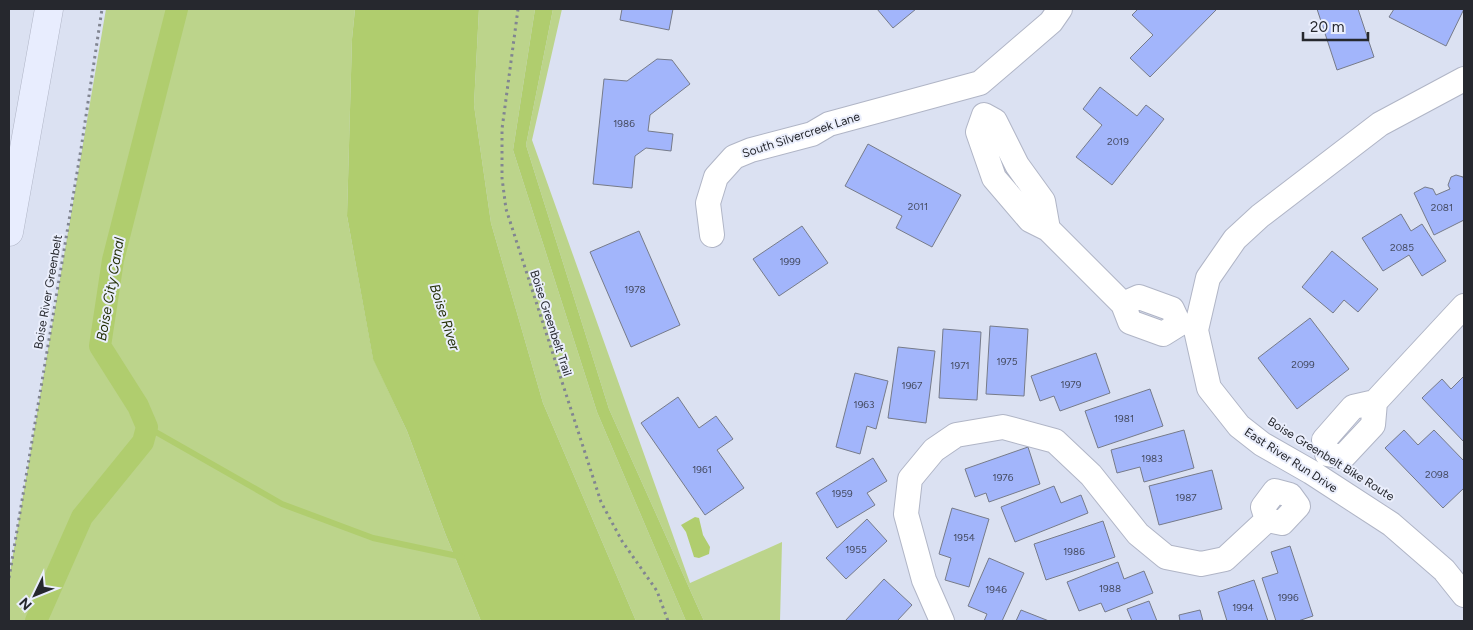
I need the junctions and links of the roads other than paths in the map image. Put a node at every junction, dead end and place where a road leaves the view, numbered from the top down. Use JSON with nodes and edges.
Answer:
{"nodes":[{"id":1,"x":49,"y":9,"type":"edge"},
{"id":2,"x":1060,"y":9,"type":"edge"},
{"id":3,"x":1464,"y":79,"type":"edge"},
{"id":4,"x":980,"y":83,"type":"junction"},
{"id":5,"x":9,"y":232,"type":"edge"},
{"id":6,"x":712,"y":235,"type":"dead end"},
{"id":7,"x":1464,"y":306,"type":"edge"},
{"id":8,"x":1187,"y":327,"type":"junction"},
{"id":9,"x":1311,"y":472,"type":"junction"},
{"id":10,"x":1464,"y":595,"type":"edge"},
{"id":11,"x":942,"y":621,"type":"edge"}],
"edges":[{"from":1,"to":5,"type":"street"},
{"from":2,"to":4,"type":"street","name":"South Silvercreek Lane"},
{"from":3,"to":8,"type":"street","name":"East River Run Drive"},
{"from":4,"to":6,"type":"street","name":"South Silvercreek Lane"},
{"from":4,"to":8,"type":"street"},
{"from":7,"to":9,"type":"street"},
{"from":8,"to":9,"type":"street","name":"East River Run Drive"},
{"from":9,"to":10,"type":"street","name":"East River Run Drive"},
{"from":9,"to":11,"type":"street"}]}
